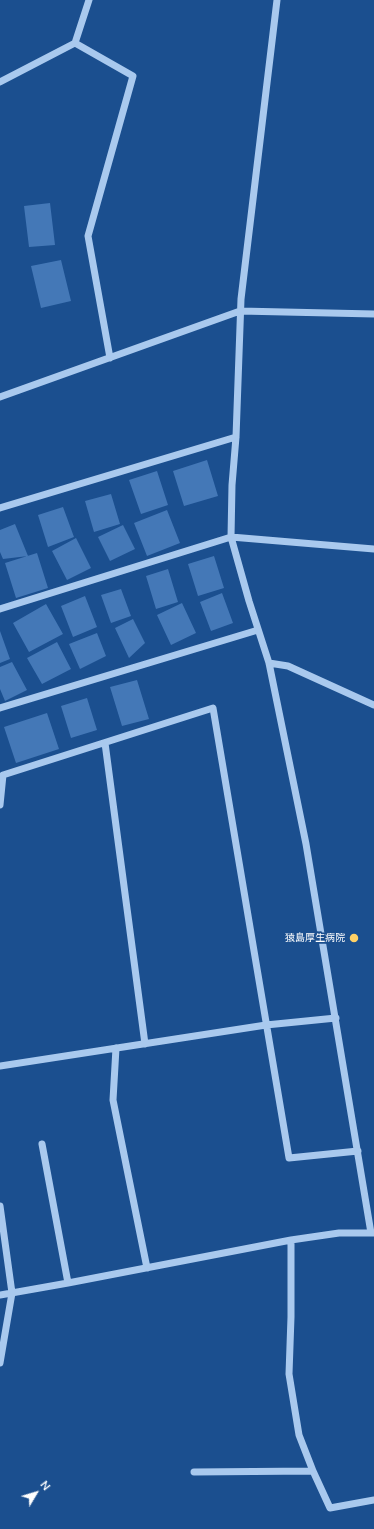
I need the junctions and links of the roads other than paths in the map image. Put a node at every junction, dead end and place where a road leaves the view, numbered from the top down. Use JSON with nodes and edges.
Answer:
{"nodes":[{"id":1,"x":89,"y":0,"type":"edge"},
{"id":2,"x":277,"y":0,"type":"edge"},
{"id":3,"x":75,"y":43,"type":"junction"},
{"id":4,"x":0,"y":82,"type":"edge"},
{"id":5,"x":240,"y":311,"type":"junction"},
{"id":6,"x":374,"y":314,"type":"edge"},
{"id":7,"x":110,"y":358,"type":"junction"},
{"id":8,"x":0,"y":397,"type":"edge"},
{"id":9,"x":236,"y":437,"type":"junction"},
{"id":10,"x":0,"y":508,"type":"edge"},
{"id":11,"x":231,"y":537,"type":"junction"},
{"id":12,"x":374,"y":549,"type":"edge"},
{"id":13,"x":0,"y":609,"type":"edge"},
{"id":14,"x":258,"y":630,"type":"junction"},
{"id":15,"x":269,"y":663,"type":"junction"},
{"id":16,"x":374,"y":705,"type":"edge"},
{"id":17,"x":0,"y":708,"type":"edge"},
{"id":18,"x":105,"y":743,"type":"junction"},
{"id":19,"x":2,"y":776,"type":"edge"},
{"id":20,"x":0,"y":805,"type":"edge"},
{"id":21,"x":336,"y":1018,"type":"junction"},
{"id":22,"x":266,"y":1025,"type":"junction"},
{"id":23,"x":145,"y":1044,"type":"junction"},
{"id":24,"x":116,"y":1048,"type":"junction"},
{"id":25,"x":0,"y":1066,"type":"edge"},
{"id":26,"x":42,"y":1144,"type":"dead end"},
{"id":27,"x":358,"y":1151,"type":"junction"},
{"id":28,"x":0,"y":1206,"type":"edge"},
{"id":29,"x":373,"y":1233,"type":"edge"},
{"id":30,"x":291,"y":1240,"type":"junction"},
{"id":31,"x":147,"y":1268,"type":"junction"},
{"id":32,"x":68,"y":1283,"type":"junction"},
{"id":33,"x":12,"y":1293,"type":"junction"},
{"id":34,"x":0,"y":1295,"type":"edge"},
{"id":35,"x":0,"y":1363,"type":"edge"},
{"id":36,"x":313,"y":1471,"type":"junction"},
{"id":37,"x":194,"y":1472,"type":"dead end"},
{"id":38,"x":374,"y":1500,"type":"edge"}],
"edges":[{"from":1,"to":3,"type":"street"},
{"from":2,"to":5,"type":"street"},
{"from":3,"to":4,"type":"street"},
{"from":3,"to":7,"type":"street"},
{"from":5,"to":6,"type":"street"},
{"from":5,"to":7,"type":"street"},
{"from":5,"to":9,"type":"street"},
{"from":7,"to":8,"type":"street"},
{"from":9,"to":10,"type":"street"},
{"from":9,"to":11,"type":"street"},
{"from":11,"to":12,"type":"street"},
{"from":11,"to":13,"type":"street"},
{"from":11,"to":14,"type":"street"},
{"from":14,"to":15,"type":"street"},
{"from":14,"to":17,"type":"street"},
{"from":15,"to":16,"type":"street"},
{"from":15,"to":21,"type":"street"},
{"from":18,"to":19,"type":"street"},
{"from":18,"to":22,"type":"street"},
{"from":18,"to":23,"type":"street"},
{"from":19,"to":20,"type":"street"},
{"from":21,"to":22,"type":"street"},
{"from":21,"to":27,"type":"street"},
{"from":22,"to":23,"type":"street"},
{"from":22,"to":27,"type":"street"},
{"from":23,"to":24,"type":"street"},
{"from":24,"to":25,"type":"street"},
{"from":24,"to":31,"type":"street"},
{"from":26,"to":32,"type":"street"},
{"from":27,"to":29,"type":"street"},
{"from":28,"to":33,"type":"street"},
{"from":29,"to":30,"type":"street"},
{"from":30,"to":31,"type":"street"},
{"from":30,"to":36,"type":"street"},
{"from":31,"to":32,"type":"street"},
{"from":32,"to":33,"type":"street"},
{"from":33,"to":34,"type":"street"},
{"from":33,"to":35,"type":"street"},
{"from":36,"to":37,"type":"street"},
{"from":36,"to":38,"type":"street"}]}
